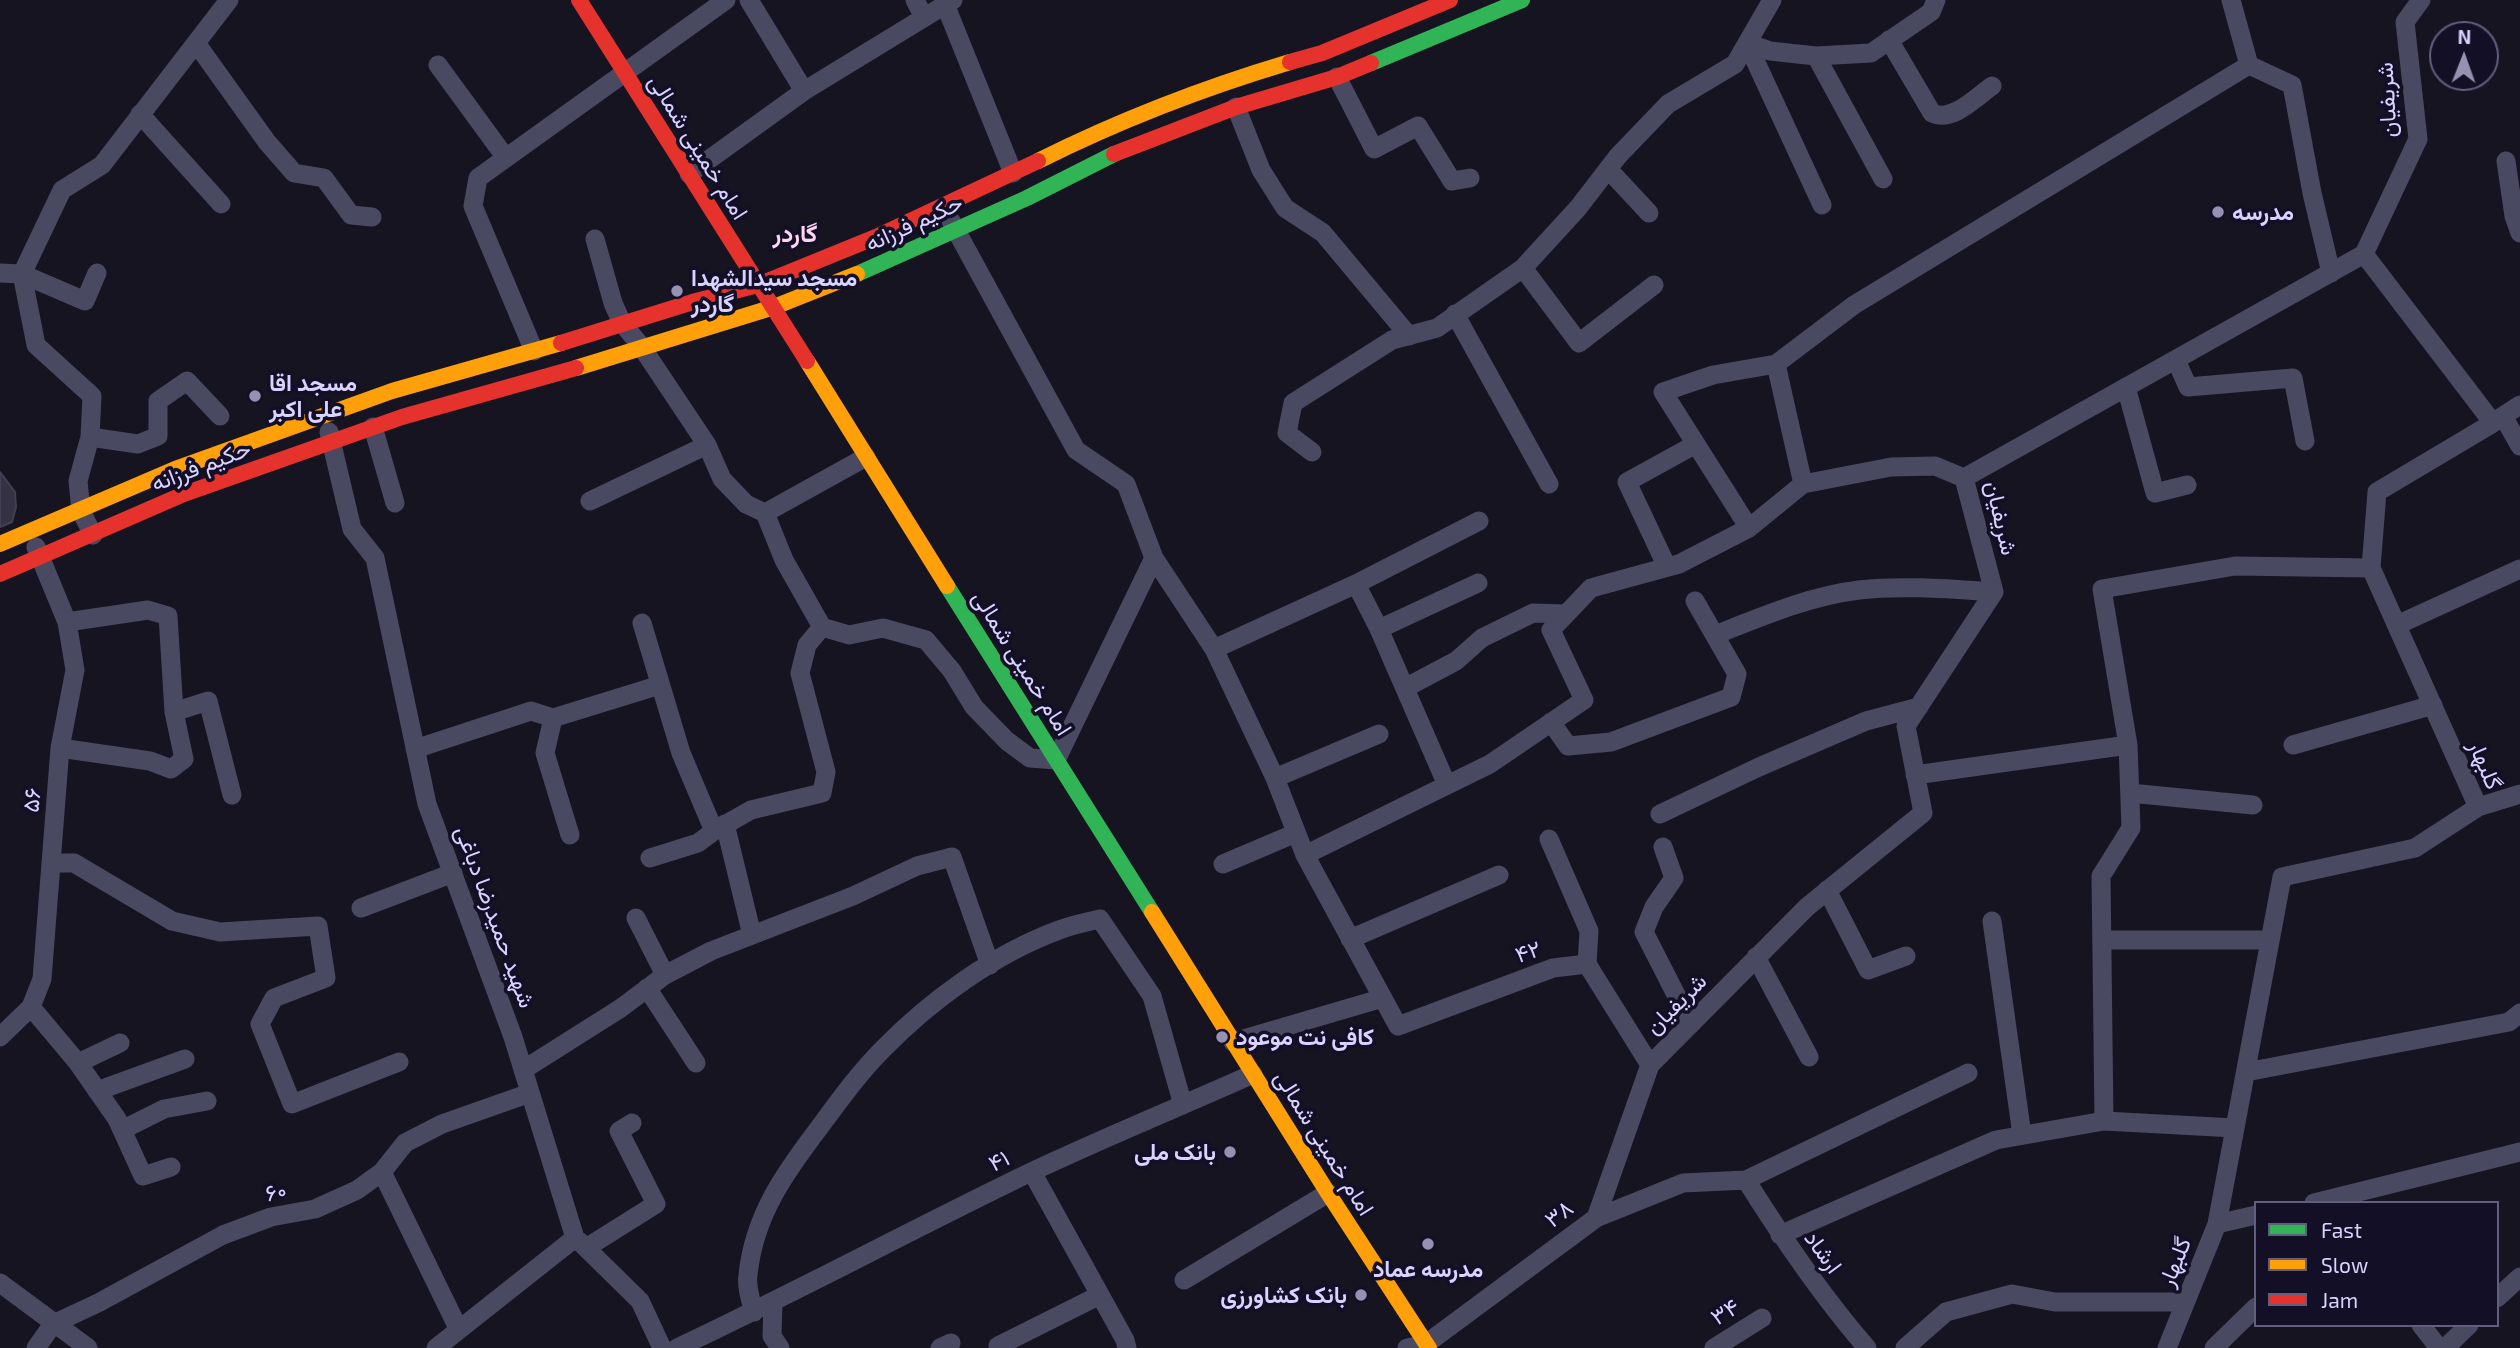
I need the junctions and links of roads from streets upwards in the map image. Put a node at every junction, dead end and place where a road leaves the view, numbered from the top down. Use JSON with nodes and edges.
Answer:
{"nodes":[{"id":1,"x":229,"y":0,"type":"edge"},
{"id":2,"x":579,"y":0,"type":"edge"},
{"id":3,"x":726,"y":0,"type":"edge"},
{"id":4,"x":749,"y":0,"type":"edge"},
{"id":5,"x":1450,"y":0,"type":"edge"},
{"id":6,"x":1522,"y":0,"type":"edge"},
{"id":7,"x":1772,"y":0,"type":"edge"},
{"id":8,"x":1936,"y":0,"type":"edge"},
{"id":9,"x":2231,"y":0,"type":"edge"},
{"id":10,"x":2421,"y":0,"type":"edge"},
{"id":11,"x":949,"y":2,"type":"edge"},
{"id":12,"x":919,"y":9,"type":"edge"},
{"id":13,"x":1889,"y":40,"type":"junction"},
{"id":14,"x":196,"y":43,"type":"junction"},
{"id":15,"x":1747,"y":43,"type":"junction"},
{"id":16,"x":1816,"y":56,"type":"junction"},
{"id":17,"x":438,"y":65,"type":"dead end"},
{"id":18,"x":2249,"y":65,"type":"junction"},
{"id":19,"x":625,"y":74,"type":"junction"},
{"id":20,"x":1336,"y":77,"type":"junction"},
{"id":21,"x":1992,"y":86,"type":"dead end"},
{"id":22,"x":804,"y":91,"type":"junction"},
{"id":23,"x":1236,"y":107,"type":"junction"},
{"id":24,"x":140,"y":114,"type":"junction"},
{"id":25,"x":506,"y":158,"type":"junction"},
{"id":26,"x":2506,"y":161,"type":"dead end"},
{"id":27,"x":1608,"y":169,"type":"junction"},
{"id":28,"x":1013,"y":173,"type":"junction"},
{"id":29,"x":689,"y":174,"type":"junction"},
{"id":30,"x":1470,"y":178,"type":"dead end"},
{"id":31,"x":1883,"y":180,"type":"dead end"},
{"id":32,"x":221,"y":204,"type":"dead end"},
{"id":33,"x":941,"y":205,"type":"junction"},
{"id":34,"x":1822,"y":205,"type":"dead end"},
{"id":35,"x":1649,"y":213,"type":"dead end"},
{"id":36,"x":372,"y":217,"type":"dead end"},
{"id":37,"x":956,"y":229,"type":"junction"},
{"id":38,"x":2520,"y":233,"type":"edge"},
{"id":39,"x":595,"y":239,"type":"dead end"},
{"id":40,"x":2364,"y":254,"type":"junction"},
{"id":41,"x":1523,"y":268,"type":"junction"},
{"id":42,"x":0,"y":273,"type":"edge"},
{"id":43,"x":97,"y":273,"type":"dead end"},
{"id":44,"x":2331,"y":273,"type":"junction"},
{"id":45,"x":22,"y":274,"type":"junction"},
{"id":46,"x":758,"y":285,"type":"junction"},
{"id":47,"x":1654,"y":285,"type":"dead end"},
{"id":48,"x":774,"y":307,"type":"junction"},
{"id":49,"x":1455,"y":314,"type":"junction"},
{"id":50,"x":622,"y":323,"type":"junction"},
{"id":51,"x":1409,"y":336,"type":"junction"},
{"id":52,"x":641,"y":346,"type":"junction"},
{"id":53,"x":534,"y":351,"type":"junction"},
{"id":54,"x":2176,"y":360,"type":"junction"},
{"id":55,"x":1776,"y":364,"type":"junction"},
{"id":56,"x":2126,"y":387,"type":"junction"},
{"id":57,"x":2520,"y":405,"type":"edge"},
{"id":58,"x":220,"y":416,"type":"dead end"},
{"id":59,"x":325,"y":416,"type":"junction"},
{"id":60,"x":2498,"y":419,"type":"junction"},
{"id":61,"x":373,"y":427,"type":"junction"},
{"id":62,"x":90,"y":437,"type":"junction"},
{"id":63,"x":2305,"y":441,"type":"dead end"},
{"id":64,"x":332,"y":443,"type":"junction"},
{"id":65,"x":1696,"y":444,"type":"junction"},
{"id":66,"x":707,"y":445,"type":"junction"},
{"id":67,"x":2520,"y":446,"type":"edge"},
{"id":68,"x":1311,"y":452,"type":"dead end"},
{"id":69,"x":866,"y":457,"type":"junction"},
{"id":70,"x":1964,"y":478,"type":"junction"},
{"id":71,"x":1549,"y":484,"type":"dead end"},
{"id":72,"x":1803,"y":484,"type":"junction"},
{"id":73,"x":2187,"y":485,"type":"dead end"},
{"id":74,"x":590,"y":501,"type":"dead end"},
{"id":75,"x":395,"y":503,"type":"dead end"},
{"id":76,"x":81,"y":511,"type":"junction"},
{"id":77,"x":765,"y":513,"type":"junction"},
{"id":78,"x":1479,"y":521,"type":"dead end"},
{"id":79,"x":1749,"y":528,"type":"junction"},
{"id":80,"x":29,"y":533,"type":"junction"},
{"id":81,"x":93,"y":535,"type":"junction"},
{"id":82,"x":0,"y":544,"type":"edge"},
{"id":83,"x":41,"y":558,"type":"junction"},
{"id":84,"x":1154,"y":558,"type":"junction"},
{"id":85,"x":1667,"y":567,"type":"junction"},
{"id":86,"x":2371,"y":568,"type":"junction"},
{"id":87,"x":2520,"y":569,"type":"edge"},
{"id":88,"x":0,"y":574,"type":"edge"},
{"id":89,"x":1478,"y":583,"type":"dead end"},
{"id":90,"x":1356,"y":584,"type":"junction"},
{"id":91,"x":1994,"y":592,"type":"junction"},
{"id":92,"x":1695,"y":601,"type":"dead end"},
{"id":93,"x":1566,"y":614,"type":"junction"},
{"id":94,"x":67,"y":622,"type":"junction"},
{"id":95,"x":642,"y":623,"type":"dead end"},
{"id":96,"x":2397,"y":625,"type":"junction"},
{"id":97,"x":822,"y":627,"type":"junction"},
{"id":98,"x":1379,"y":629,"type":"junction"},
{"id":99,"x":1715,"y":635,"type":"junction"},
{"id":100,"x":1214,"y":649,"type":"junction"},
{"id":101,"x":660,"y":685,"type":"junction"},
{"id":102,"x":1405,"y":688,"type":"junction"},
{"id":103,"x":2433,"y":705,"type":"junction"},
{"id":104,"x":1919,"y":707,"type":"junction"},
{"id":105,"x":174,"y":712,"type":"junction"},
{"id":106,"x":553,"y":718,"type":"junction"},
{"id":107,"x":1551,"y":722,"type":"junction"},
{"id":108,"x":1378,"y":734,"type":"dead end"},
{"id":109,"x":2128,"y":745,"type":"junction"},
{"id":110,"x":2293,"y":745,"type":"dead end"},
{"id":111,"x":61,"y":748,"type":"junction"},
{"id":112,"x":415,"y":749,"type":"junction"},
{"id":113,"x":1056,"y":760,"type":"junction"},
{"id":114,"x":1916,"y":775,"type":"junction"},
{"id":115,"x":1275,"y":778,"type":"junction"},
{"id":116,"x":1447,"y":785,"type":"junction"},
{"id":117,"x":2130,"y":793,"type":"junction"},
{"id":118,"x":2520,"y":794,"type":"edge"},
{"id":119,"x":232,"y":795,"type":"dead end"},
{"id":120,"x":2253,"y":805,"type":"dead end"},
{"id":121,"x":2478,"y":807,"type":"junction"},
{"id":122,"x":1660,"y":814,"type":"dead end"},
{"id":123,"x":720,"y":828,"type":"junction"},
{"id":124,"x":1296,"y":833,"type":"junction"},
{"id":125,"x":570,"y":835,"type":"dead end"},
{"id":126,"x":1549,"y":839,"type":"dead end"},
{"id":127,"x":1663,"y":847,"type":"dead end"},
{"id":128,"x":1305,"y":855,"type":"junction"},
{"id":129,"x":650,"y":858,"type":"dead end"},
{"id":130,"x":51,"y":863,"type":"junction"},
{"id":131,"x":1223,"y":864,"type":"dead end"},
{"id":132,"x":453,"y":873,"type":"junction"},
{"id":133,"x":1499,"y":875,"type":"dead end"},
{"id":134,"x":1827,"y":890,"type":"junction"},
{"id":135,"x":360,"y":908,"type":"dead end"},
{"id":136,"x":636,"y":918,"type":"dead end"},
{"id":137,"x":1992,"y":921,"type":"dead end"},
{"id":138,"x":752,"y":935,"type":"junction"},
{"id":139,"x":1350,"y":939,"type":"junction"},
{"id":140,"x":2102,"y":940,"type":"junction"},
{"id":141,"x":2270,"y":940,"type":"junction"},
{"id":142,"x":1906,"y":956,"type":"dead end"},
{"id":143,"x":1756,"y":957,"type":"junction"},
{"id":144,"x":1587,"y":964,"type":"junction"},
{"id":145,"x":990,"y":965,"type":"junction"},
{"id":146,"x":665,"y":975,"type":"junction"},
{"id":147,"x":647,"y":988,"type":"junction"},
{"id":148,"x":1383,"y":998,"type":"junction"},
{"id":149,"x":31,"y":1007,"type":"junction"},
{"id":150,"x":2520,"y":1013,"type":"edge"},
{"id":151,"x":1691,"y":1024,"type":"junction"},
{"id":152,"x":0,"y":1037,"type":"edge"},
{"id":153,"x":1233,"y":1042,"type":"junction"},
{"id":154,"x":120,"y":1043,"type":"dead end"},
{"id":155,"x":1809,"y":1057,"type":"dead end"},
{"id":156,"x":185,"y":1059,"type":"dead end"},
{"id":157,"x":399,"y":1062,"type":"dead end"},
{"id":158,"x":78,"y":1063,"type":"junction"},
{"id":159,"x":696,"y":1063,"type":"dead end"},
{"id":160,"x":1650,"y":1065,"type":"junction"},
{"id":161,"x":523,"y":1070,"type":"junction"},
{"id":162,"x":2246,"y":1072,"type":"junction"},
{"id":163,"x":1968,"y":1073,"type":"dead end"},
{"id":164,"x":1253,"y":1074,"type":"junction"},
{"id":165,"x":97,"y":1091,"type":"junction"},
{"id":166,"x":530,"y":1093,"type":"junction"},
{"id":167,"x":207,"y":1101,"type":"dead end"},
{"id":168,"x":1183,"y":1105,"type":"junction"},
{"id":169,"x":2104,"y":1121,"type":"junction"},
{"id":170,"x":632,"y":1123,"type":"dead end"},
{"id":171,"x":2235,"y":1128,"type":"junction"},
{"id":172,"x":122,"y":1130,"type":"junction"},
{"id":173,"x":2022,"y":1135,"type":"junction"},
{"id":174,"x":2520,"y":1152,"type":"edge"},
{"id":175,"x":171,"y":1167,"type":"dead end"},
{"id":176,"x":382,"y":1172,"type":"junction"},
{"id":177,"x":1032,"y":1172,"type":"junction"},
{"id":178,"x":1746,"y":1180,"type":"junction"},
{"id":179,"x":1328,"y":1193,"type":"junction"},
{"id":180,"x":2322,"y":1201,"type":"edge"},
{"id":181,"x":2254,"y":1215,"type":"edge"},
{"id":182,"x":1595,"y":1218,"type":"junction"},
{"id":183,"x":2217,"y":1224,"type":"junction"},
{"id":184,"x":1780,"y":1235,"type":"junction"},
{"id":185,"x":581,"y":1243,"type":"junction"},
{"id":186,"x":2520,"y":1277,"type":"edge"},
{"id":187,"x":1184,"y":1280,"type":"dead end"},
{"id":188,"x":0,"y":1283,"type":"edge"},
{"id":189,"x":1100,"y":1295,"type":"junction"},
{"id":190,"x":2499,"y":1296,"type":"edge"},
{"id":191,"x":2185,"y":1302,"type":"junction"},
{"id":192,"x":772,"y":1303,"type":"junction"},
{"id":193,"x":2254,"y":1309,"type":"edge"},
{"id":194,"x":754,"y":1312,"type":"junction"},
{"id":195,"x":1762,"y":1318,"type":"dead end"},
{"id":196,"x":53,"y":1324,"type":"junction"},
{"id":197,"x":2423,"y":1327,"type":"edge"},
{"id":198,"x":2467,"y":1327,"type":"edge"},
{"id":199,"x":459,"y":1330,"type":"junction"},
{"id":200,"x":998,"y":1346,"type":"edge"},
{"id":201,"x":1421,"y":1347,"type":"edge"},
{"id":202,"x":2219,"y":1347,"type":"edge"},
{"id":203,"x":36,"y":1348,"type":"edge"},
{"id":204,"x":88,"y":1348,"type":"edge"},
{"id":205,"x":436,"y":1348,"type":"edge"},
{"id":206,"x":662,"y":1348,"type":"edge"},
{"id":207,"x":677,"y":1348,"type":"edge"},
{"id":208,"x":780,"y":1348,"type":"edge"},
{"id":209,"x":1126,"y":1348,"type":"edge"},
{"id":210,"x":1714,"y":1348,"type":"edge"},
{"id":211,"x":1867,"y":1348,"type":"edge"},
{"id":212,"x":1905,"y":1348,"type":"edge"},
{"id":213,"x":2166,"y":1348,"type":"edge"},
{"id":214,"x":2439,"y":1348,"type":"edge"},
{"id":215,"x":2445,"y":1348,"type":"edge"}],
"edges":[{"from":1,"to":14,"type":"street"},
{"from":2,"to":19,"type":"street","name":"امام خمینی شمالی"},
{"from":3,"to":19,"type":"street"},
{"from":4,"to":22,"type":"street"},
{"from":5,"to":28,"type":"street","name":"حکیم فرزانه"},
{"from":6,"to":20,"type":"street","name":"حکیم فرزانه"},
{"from":7,"to":15,"type":"street"},
{"from":8,"to":13,"type":"street"},
{"from":9,"to":18,"type":"street"},
{"from":10,"to":40,"type":"street","name":"شریفیان"},
{"from":11,"to":12,"type":"street"},
{"from":11,"to":28,"type":"street"},
{"from":12,"to":22,"type":"street"},
{"from":13,"to":16,"type":"street"},
{"from":13,"to":21,"type":"street"},
{"from":14,"to":24,"type":"street"},
{"from":14,"to":36,"type":"street"},
{"from":15,"to":16,"type":"street"},
{"from":15,"to":27,"type":"street"},
{"from":15,"to":34,"type":"street"},
{"from":16,"to":31,"type":"street"},
{"from":17,"to":25,"type":"street"},
{"from":18,"to":44,"type":"street"},
{"from":18,"to":55,"type":"street"},
{"from":19,"to":25,"type":"street"},
{"from":19,"to":29,"type":"street","name":"امام خمینی شمالی"},
{"from":20,"to":23,"type":"street","name":"حکیم فرزانه"},
{"from":20,"to":30,"type":"street"},
{"from":22,"to":29,"type":"street"},
{"from":23,"to":37,"type":"street","name":"حکیم فرزانه"},
{"from":23,"to":51,"type":"street"},
{"from":24,"to":32,"type":"street"},
{"from":24,"to":45,"type":"street"},
{"from":25,"to":53,"type":"street"},
{"from":26,"to":38,"type":"street"},
{"from":27,"to":35,"type":"street"},
{"from":27,"to":41,"type":"street"},
{"from":28,"to":33,"type":"street","name":"حکیم فرزانه"},
{"from":29,"to":46,"type":"street","name":"امام خمینی شمالی"},
{"from":33,"to":37,"type":"street"},
{"from":33,"to":46,"type":"street","name":"حکیم فرزانه"},
{"from":37,"to":48,"type":"street","name":"حکیم فرزانه"},
{"from":37,"to":84,"type":"street"},
{"from":39,"to":50,"type":"street"},
{"from":40,"to":44,"type":"street","name":"شریفیان"},
{"from":40,"to":60,"type":"street"},
{"from":41,"to":47,"type":"street"},
{"from":41,"to":49,"type":"street"},
{"from":42,"to":45,"type":"street"},
{"from":43,"to":45,"type":"street"},
{"from":44,"to":54,"type":"street","name":"شریفیان"},
{"from":45,"to":62,"type":"street"},
{"from":46,"to":48,"type":"street","name":"امام خمینی شمالی"},
{"from":46,"to":50,"type":"street","name":"حکیم فرزانه"},
{"from":48,"to":52,"type":"street","name":"حکیم فرزانه"},
{"from":48,"to":69,"type":"street","name":"امام خمینی شمالی"},
{"from":49,"to":51,"type":"street"},
{"from":49,"to":71,"type":"street"},
{"from":50,"to":52,"type":"street"},
{"from":50,"to":53,"type":"street","name":"حکیم فرزانه"},
{"from":51,"to":68,"type":"street"},
{"from":52,"to":61,"type":"street","name":"حکیم فرزانه"},
{"from":52,"to":66,"type":"street"},
{"from":53,"to":59,"type":"street","name":"حکیم فرزانه"},
{"from":54,"to":56,"type":"street","name":"شریفیان"},
{"from":54,"to":63,"type":"street"},
{"from":55,"to":65,"type":"street"},
{"from":55,"to":72,"type":"street"},
{"from":56,"to":70,"type":"street","name":"شریفیان"},
{"from":56,"to":73,"type":"street"},
{"from":57,"to":60,"type":"street"},
{"from":58,"to":62,"type":"street"},
{"from":59,"to":64,"type":"street","name":"شهید حمیدرضا دباغی"},
{"from":59,"to":76,"type":"street","name":"حکیم فرزانه"},
{"from":60,"to":67,"type":"street"},
{"from":60,"to":86,"type":"street","name":"گلبهار"},
{"from":61,"to":64,"type":"street","name":"حکیم فرزانه"},
{"from":61,"to":75,"type":"street"},
{"from":62,"to":76,"type":"street"},
{"from":64,"to":81,"type":"street","name":"حکیم فرزانه"},
{"from":64,"to":112,"type":"street","name":"شهید حمیدرضا دباغی"},
{"from":65,"to":79,"type":"street"},
{"from":65,"to":85,"type":"street"},
{"from":66,"to":74,"type":"street"},
{"from":66,"to":77,"type":"street"},
{"from":69,"to":77,"type":"street"},
{"from":69,"to":113,"type":"street","name":"امام خمینی شمالی"},
{"from":70,"to":72,"type":"street"},
{"from":70,"to":91,"type":"street","name":"شریفیان"},
{"from":72,"to":79,"type":"street"},
{"from":76,"to":80,"type":"street","name":"حکیم فرزانه"},
{"from":76,"to":81,"type":"street"},
{"from":77,"to":97,"type":"street"},
{"from":78,"to":90,"type":"street"},
{"from":79,"to":85,"type":"street"},
{"from":80,"to":82,"type":"street","name":"حکیم فرزانه"},
{"from":80,"to":83,"type":"street","name":"۵۶"},
{"from":81,"to":83,"type":"street","name":"حکیم فرزانه"},
{"from":83,"to":88,"type":"street","name":"حکیم فرزانه"},
{"from":83,"to":94,"type":"street","name":"۵۶"},
{"from":84,"to":100,"type":"street"},
{"from":84,"to":113,"type":"street"},
{"from":85,"to":93,"type":"street"},
{"from":86,"to":96,"type":"street","name":"گلبهار"},
{"from":86,"to":109,"type":"street"},
{"from":87,"to":96,"type":"street"},
{"from":89,"to":98,"type":"street"},
{"from":90,"to":98,"type":"street"},
{"from":90,"to":100,"type":"street"},
{"from":91,"to":99,"type":"street"},
{"from":91,"to":104,"type":"street","name":"شریفیان"},
{"from":92,"to":99,"type":"street"},
{"from":93,"to":102,"type":"street"},
{"from":93,"to":107,"type":"street"},
{"from":94,"to":105,"type":"street"},
{"from":94,"to":111,"type":"street","name":"۵۶"},
{"from":95,"to":101,"type":"street"},
{"from":96,"to":103,"type":"street","name":"گلبهار"},
{"from":97,"to":113,"type":"street"},
{"from":97,"to":123,"type":"street"},
{"from":98,"to":102,"type":"street"},
{"from":99,"to":107,"type":"street"},
{"from":100,"to":115,"type":"street"},
{"from":101,"to":106,"type":"street"},
{"from":101,"to":123,"type":"street"},
{"from":102,"to":116,"type":"street"},
{"from":103,"to":110,"type":"street"},
{"from":103,"to":121,"type":"street","name":"گلبهار"},
{"from":104,"to":114,"type":"street","name":"شریفیان"},
{"from":104,"to":122,"type":"street"},
{"from":105,"to":111,"type":"street"},
{"from":105,"to":119,"type":"street"},
{"from":106,"to":112,"type":"street"},
{"from":106,"to":125,"type":"street"},
{"from":107,"to":116,"type":"street"},
{"from":108,"to":115,"type":"street"},
{"from":109,"to":114,"type":"street"},
{"from":109,"to":117,"type":"street"},
{"from":111,"to":130,"type":"street","name":"۵۶"},
{"from":112,"to":132,"type":"street","name":"شهید حمیدرضا دباغی"},
{"from":113,"to":153,"type":"street","name":"امام خمینی شمالی"},
{"from":114,"to":134,"type":"street","name":"شریفیان"},
{"from":115,"to":124,"type":"street"},
{"from":116,"to":128,"type":"street"},
{"from":117,"to":120,"type":"street"},
{"from":117,"to":140,"type":"street"},
{"from":118,"to":121,"type":"street"},
{"from":121,"to":141,"type":"street","name":"گلبهار"},
{"from":123,"to":129,"type":"street"},
{"from":123,"to":138,"type":"street"},
{"from":124,"to":128,"type":"street"},
{"from":124,"to":131,"type":"street"},
{"from":126,"to":144,"type":"street"},
{"from":127,"to":151,"type":"street"},
{"from":128,"to":139,"type":"street"},
{"from":130,"to":149,"type":"street","name":"۵۶"},
{"from":130,"to":157,"type":"street"},
{"from":132,"to":135,"type":"street"},
{"from":132,"to":161,"type":"street","name":"شهید حمیدرضا دباغی"},
{"from":133,"to":139,"type":"street"},
{"from":134,"to":142,"type":"street"},
{"from":134,"to":143,"type":"street","name":"شریفیان"},
{"from":136,"to":146,"type":"street"},
{"from":137,"to":173,"type":"street"},
{"from":138,"to":145,"type":"street"},
{"from":138,"to":146,"type":"street"},
{"from":139,"to":148,"type":"street"},
{"from":140,"to":141,"type":"street"},
{"from":140,"to":169,"type":"street"},
{"from":141,"to":162,"type":"street","name":"گلبهار"},
{"from":143,"to":151,"type":"street","name":"شریفیان"},
{"from":143,"to":155,"type":"street"},
{"from":144,"to":148,"type":"street","name":"۴۲"},
{"from":144,"to":160,"type":"street"},
{"from":145,"to":168,"type":"street"},
{"from":145,"to":194,"type":"street"},
{"from":146,"to":147,"type":"street"},
{"from":147,"to":159,"type":"street"},
{"from":147,"to":161,"type":"street"},
{"from":148,"to":153,"type":"street"},
{"from":149,"to":152,"type":"street","name":"۵۶"},
{"from":149,"to":158,"type":"street"},
{"from":150,"to":162,"type":"street"},
{"from":151,"to":160,"type":"street","name":"شریفیان"},
{"from":153,"to":164,"type":"street","name":"امام خمینی شمالی"},
{"from":154,"to":158,"type":"street"},
{"from":156,"to":165,"type":"street"},
{"from":158,"to":165,"type":"street"},
{"from":160,"to":182,"type":"street"},
{"from":161,"to":166,"type":"street","name":"شهید حمیدرضا دباغی"},
{"from":162,"to":171,"type":"street","name":"گلبهار"},
{"from":163,"to":178,"type":"street"},
{"from":164,"to":168,"type":"street","name":"۴۱"},
{"from":164,"to":179,"type":"street","name":"امام خمینی شمالی"},
{"from":165,"to":172,"type":"street"},
{"from":166,"to":176,"type":"street","name":"۶۰"},
{"from":166,"to":185,"type":"street","name":"شهید حمیدرضا دباغی"},
{"from":167,"to":172,"type":"street"},
{"from":168,"to":177,"type":"street","name":"۴۱"},
{"from":169,"to":171,"type":"street"},
{"from":169,"to":173,"type":"street"},
{"from":170,"to":185,"type":"street"},
{"from":171,"to":183,"type":"street","name":"گلبهار"},
{"from":172,"to":175,"type":"street"},
{"from":173,"to":184,"type":"street"},
{"from":174,"to":180,"type":"street"},
{"from":176,"to":196,"type":"street","name":"۶۰"},
{"from":176,"to":199,"type":"street"},
{"from":177,"to":189,"type":"street"},
{"from":177,"to":192,"type":"street","name":"۴۱"},
{"from":178,"to":182,"type":"street","name":"۳۸"},
{"from":178,"to":184,"type":"street","name":"ارشاد"},
{"from":179,"to":187,"type":"street"},
{"from":179,"to":201,"type":"street","name":"امام خمینی شمالی"},
{"from":181,"to":183,"type":"street"},
{"from":182,"to":201,"type":"street","name":"۳۸"},
{"from":183,"to":191,"type":"street","name":"گلبهار"},
{"from":184,"to":211,"type":"street","name":"ارشاد"},
{"from":185,"to":199,"type":"street"},
{"from":185,"to":206,"type":"street"},
{"from":186,"to":190,"type":"street"},
{"from":188,"to":196,"type":"street"},
{"from":189,"to":200,"type":"street"},
{"from":189,"to":209,"type":"street"},
{"from":191,"to":212,"type":"street"},
{"from":191,"to":213,"type":"street","name":"گلبهار"},
{"from":192,"to":194,"type":"street","name":"۴۱"},
{"from":192,"to":208,"type":"street"},
{"from":193,"to":202,"type":"street"},
{"from":194,"to":207,"type":"street","name":"۴۱"},
{"from":195,"to":210,"type":"street","name":"۳۴"},
{"from":196,"to":203,"type":"street"},
{"from":196,"to":204,"type":"street"},
{"from":197,"to":214,"type":"street"},
{"from":198,"to":215,"type":"street"},
{"from":199,"to":205,"type":"street"}]}
